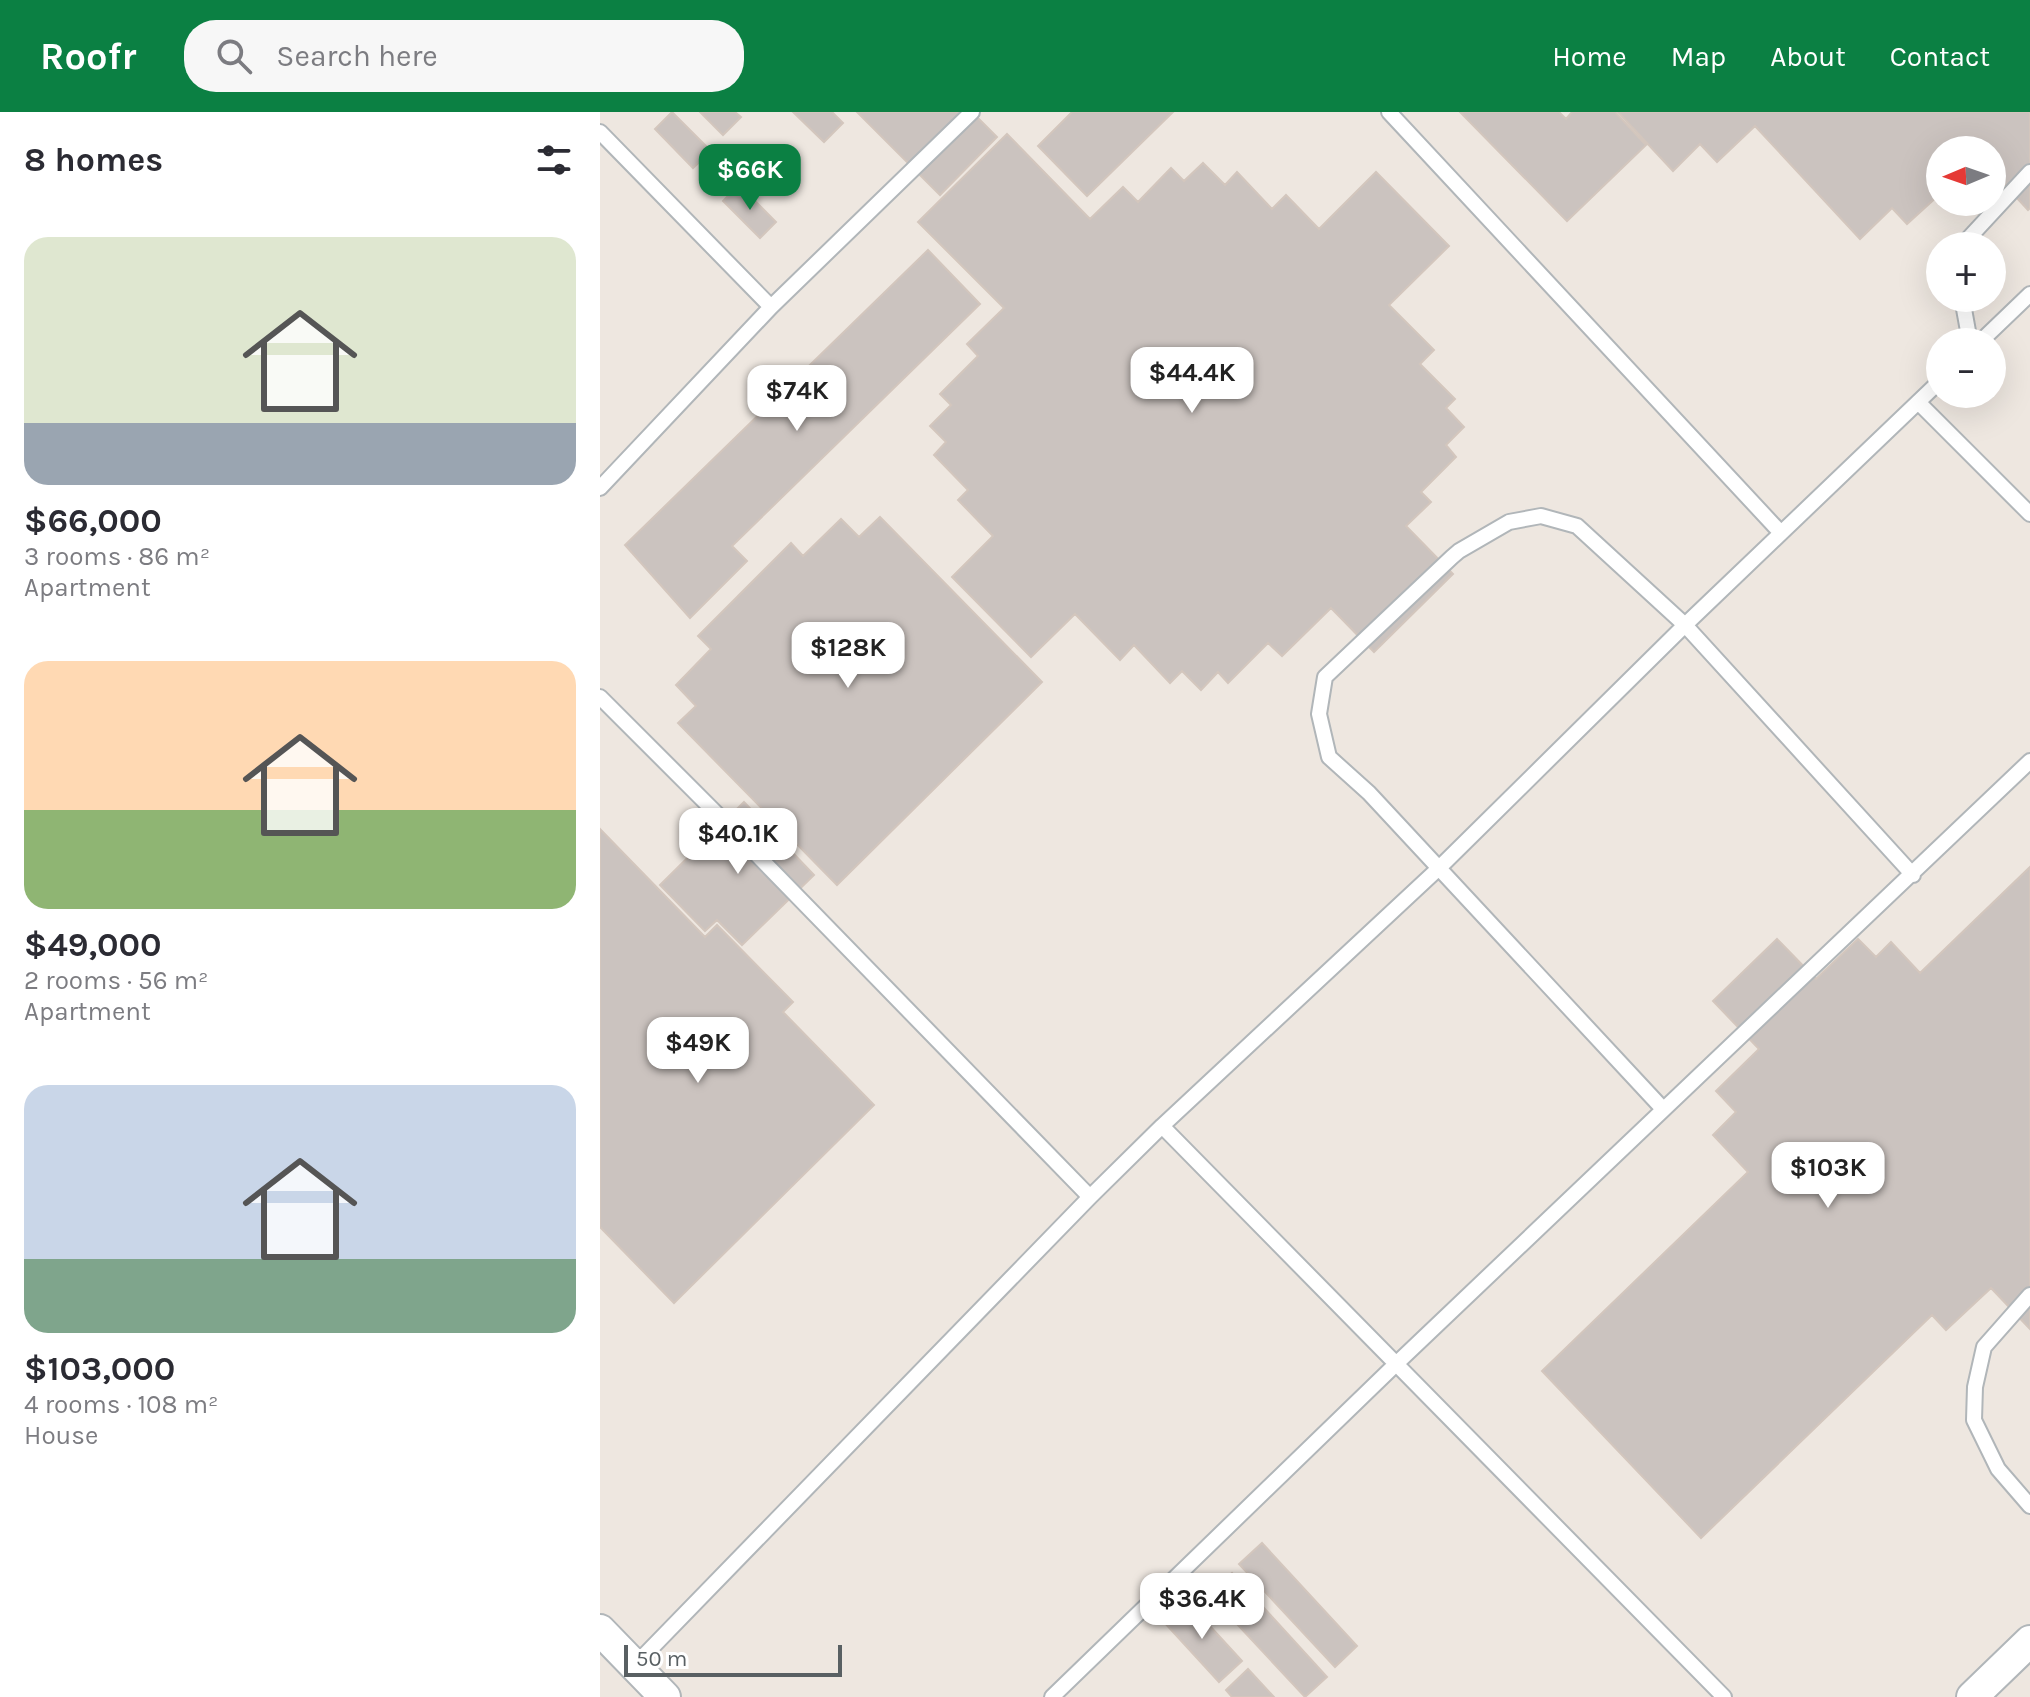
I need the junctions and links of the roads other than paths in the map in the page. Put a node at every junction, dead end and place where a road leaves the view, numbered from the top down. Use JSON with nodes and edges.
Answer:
{"nodes":[{"id":1,"x":972,"y":112,"type":"edge"},
{"id":2,"x":1389,"y":112,"type":"edge"},
{"id":3,"x":600,"y":132,"type":"edge"},
{"id":4,"x":2030,"y":172,"type":"edge"},
{"id":5,"x":1974,"y":232,"type":"edge"},
{"id":6,"x":2030,"y":294,"type":"edge"},
{"id":7,"x":771,"y":307,"type":"junction"},
{"id":8,"x":1995,"y":328,"type":"edge"},
{"id":9,"x":1926,"y":394,"type":"edge"},
{"id":10,"x":1918,"y":402,"type":"junction"},
{"id":11,"x":600,"y":488,"type":"edge"},
{"id":12,"x":2030,"y":514,"type":"edge"},
{"id":13,"x":1781,"y":533,"type":"junction"},
{"id":14,"x":1685,"y":625,"type":"junction"},
{"id":15,"x":600,"y":697,"type":"edge"},
{"id":16,"x":2030,"y":761,"type":"edge"},
{"id":17,"x":1439,"y":868,"type":"junction"},
{"id":18,"x":1913,"y":875,"type":"junction"},
{"id":19,"x":1663,"y":1109,"type":"junction"},
{"id":20,"x":1162,"y":1126,"type":"junction"},
{"id":21,"x":1090,"y":1197,"type":"junction"},
{"id":22,"x":2030,"y":1295,"type":"edge"},
{"id":23,"x":1396,"y":1364,"type":"junction"},
{"id":24,"x":2030,"y":1506,"type":"edge"},
{"id":25,"x":600,"y":1630,"type":"edge"},
{"id":26,"x":2030,"y":1641,"type":"edge"},
{"id":27,"x":634,"y":1666,"type":"junction"},
{"id":28,"x":665,"y":1697,"type":"edge"},
{"id":29,"x":1052,"y":1697,"type":"edge"},
{"id":30,"x":1724,"y":1697,"type":"edge"},
{"id":31,"x":1972,"y":1697,"type":"edge"}],
"edges":[{"from":1,"to":7,"type":"lane"},
{"from":2,"to":13,"type":"lane"},
{"from":3,"to":7,"type":"lane"},
{"from":4,"to":5,"type":"lane"},
{"from":6,"to":8,"type":"lane"},
{"from":7,"to":11,"type":"lane"},
{"from":9,"to":10,"type":"lane"},
{"from":10,"to":12,"type":"lane"},
{"from":10,"to":13,"type":"lane"},
{"from":13,"to":14,"type":"lane"},
{"from":14,"to":17,"type":"lane"},
{"from":14,"to":17,"type":"lane"},
{"from":14,"to":18,"type":"lane"},
{"from":15,"to":21,"type":"lane"},
{"from":16,"to":18,"type":"lane"},
{"from":17,"to":19,"type":"lane"},
{"from":17,"to":20,"type":"lane"},
{"from":18,"to":19,"type":"lane"},
{"from":19,"to":23,"type":"lane"},
{"from":20,"to":21,"type":"lane"},
{"from":20,"to":23,"type":"lane"},
{"from":21,"to":27,"type":"lane"},
{"from":22,"to":24,"type":"lane"},
{"from":23,"to":29,"type":"lane"},
{"from":23,"to":30,"type":"lane"},
{"from":25,"to":27,"type":"street"},
{"from":26,"to":31,"type":"street"},
{"from":27,"to":28,"type":"street"}]}
